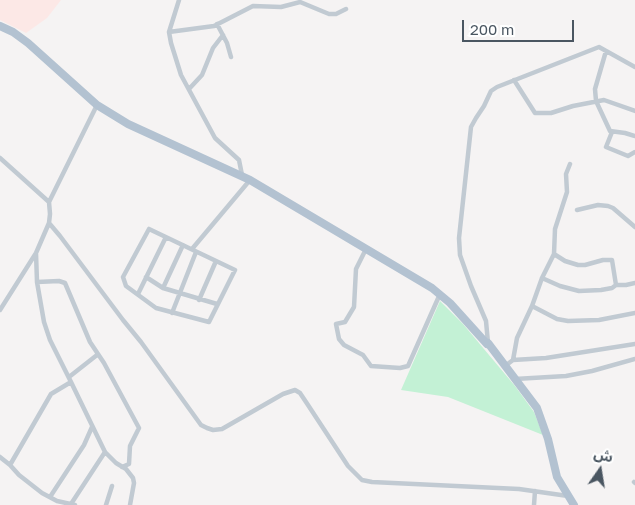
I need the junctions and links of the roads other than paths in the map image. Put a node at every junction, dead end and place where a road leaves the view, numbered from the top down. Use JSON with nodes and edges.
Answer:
{"nodes":[{"id":1,"x":179,"y":0,"type":"edge"},
{"id":2,"x":288,"y":3,"type":"edge"},
{"id":3,"x":346,"y":9,"type":"dead end"},
{"id":4,"x":217,"y":24,"type":"junction"},
{"id":5,"x":0,"y":26,"type":"edge"},
{"id":6,"x":169,"y":32,"type":"junction"},
{"id":7,"x":223,"y":34,"type":"junction"},
{"id":8,"x":606,"y":51,"type":"junction"},
{"id":9,"x":231,"y":57,"type":"dead end"},
{"id":10,"x":635,"y":67,"type":"edge"},
{"id":11,"x":514,"y":80,"type":"junction"},
{"id":12,"x":189,"y":89,"type":"junction"},
{"id":13,"x":596,"y":101,"type":"junction"},
{"id":14,"x":97,"y":105,"type":"junction"},
{"id":15,"x":635,"y":111,"type":"edge"},
{"id":16,"x":612,"y":132,"type":"junction"},
{"id":17,"x":635,"y":136,"type":"edge"},
{"id":18,"x":635,"y":152,"type":"edge"},
{"id":19,"x":0,"y":158,"type":"edge"},
{"id":20,"x":570,"y":164,"type":"dead end"},
{"id":21,"x":242,"y":177,"type":"junction"},
{"id":22,"x":250,"y":180,"type":"junction"},
{"id":23,"x":49,"y":202,"type":"junction"},
{"id":24,"x":577,"y":210,"type":"dead end"},
{"id":25,"x":49,"y":223,"type":"junction"},
{"id":26,"x":635,"y":227,"type":"edge"},
{"id":27,"x":166,"y":237,"type":"junction"},
{"id":28,"x":184,"y":245,"type":"junction"},
{"id":29,"x":367,"y":248,"type":"junction"},
{"id":30,"x":194,"y":250,"type":"junction"},
{"id":31,"x":36,"y":253,"type":"junction"},
{"id":32,"x":554,"y":254,"type":"junction"},
{"id":33,"x":216,"y":261,"type":"junction"},
{"id":34,"x":146,"y":277,"type":"junction"},
{"id":35,"x":542,"y":278,"type":"junction"},
{"id":36,"x":37,"y":282,"type":"junction"},
{"id":37,"x":635,"y":283,"type":"edge"},
{"id":38,"x":616,"y":284,"type":"junction"},
{"id":39,"x":163,"y":288,"type":"junction"},
{"id":40,"x":138,"y":294,"type":"junction"},
{"id":41,"x":180,"y":294,"type":"junction"},
{"id":42,"x":440,"y":294,"type":"junction"},
{"id":43,"x":199,"y":300,"type":"junction"},
{"id":44,"x":217,"y":304,"type":"junction"},
{"id":45,"x":532,"y":306,"type":"junction"},
{"id":46,"x":0,"y":310,"type":"edge"},
{"id":47,"x":172,"y":313,"type":"junction"},
{"id":48,"x":635,"y":313,"type":"edge"},
{"id":49,"x":488,"y":343,"type":"junction"},
{"id":50,"x":635,"y":344,"type":"edge"},
{"id":51,"x":98,"y":355,"type":"junction"},
{"id":52,"x":635,"y":359,"type":"edge"},
{"id":53,"x":513,"y":360,"type":"junction"},
{"id":54,"x":505,"y":366,"type":"junction"},
{"id":55,"x":70,"y":379,"type":"junction"},
{"id":56,"x":515,"y":379,"type":"junction"},
{"id":57,"x":92,"y":427,"type":"junction"},
{"id":58,"x":105,"y":452,"type":"junction"},
{"id":59,"x":0,"y":457,"type":"edge"},
{"id":60,"x":10,"y":465,"type":"junction"},
{"id":61,"x":122,"y":467,"type":"junction"},
{"id":62,"x":112,"y":486,"type":"dead end"},
{"id":63,"x":535,"y":492,"type":"junction"},
{"id":64,"x":568,"y":496,"type":"junction"},
{"id":65,"x":50,"y":498,"type":"junction"},
{"id":66,"x":73,"y":504,"type":"edge"},
{"id":67,"x":106,"y":505,"type":"edge"},
{"id":68,"x":130,"y":505,"type":"edge"},
{"id":69,"x":534,"y":505,"type":"edge"},
{"id":70,"x":574,"y":505,"type":"edge"}],
"edges":[{"from":1,"to":6,"type":"street"},
{"from":2,"to":3,"type":"street"},
{"from":2,"to":4,"type":"street"},
{"from":4,"to":6,"type":"street"},
{"from":4,"to":7,"type":"street"},
{"from":5,"to":14,"type":"main road"},
{"from":6,"to":12,"type":"street"},
{"from":7,"to":9,"type":"street"},
{"from":7,"to":12,"type":"street"},
{"from":8,"to":10,"type":"street"},
{"from":8,"to":11,"type":"street"},
{"from":8,"to":13,"type":"street"},
{"from":11,"to":13,"type":"street"},
{"from":11,"to":49,"type":"street"},
{"from":12,"to":21,"type":"street"},
{"from":13,"to":15,"type":"street"},
{"from":13,"to":16,"type":"street"},
{"from":14,"to":21,"type":"main road"},
{"from":14,"to":23,"type":"street"},
{"from":16,"to":17,"type":"street"},
{"from":16,"to":18,"type":"street"},
{"from":19,"to":23,"type":"street"},
{"from":20,"to":32,"type":"street"},
{"from":21,"to":22,"type":"main road"},
{"from":22,"to":29,"type":"main road"},
{"from":22,"to":30,"type":"street"},
{"from":23,"to":25,"type":"street"},
{"from":24,"to":26,"type":"street"},
{"from":25,"to":31,"type":"street"},
{"from":25,"to":63,"type":"street"},
{"from":27,"to":28,"type":"street"},
{"from":27,"to":34,"type":"street"},
{"from":27,"to":40,"type":"street"},
{"from":28,"to":30,"type":"street"},
{"from":28,"to":39,"type":"street"},
{"from":29,"to":42,"type":"main road"},
{"from":29,"to":42,"type":"street"},
{"from":30,"to":33,"type":"street"},
{"from":30,"to":41,"type":"street"},
{"from":31,"to":36,"type":"street"},
{"from":31,"to":46,"type":"street"},
{"from":32,"to":35,"type":"street"},
{"from":32,"to":38,"type":"street"},
{"from":33,"to":43,"type":"street"},
{"from":33,"to":44,"type":"street"},
{"from":34,"to":39,"type":"street"},
{"from":34,"to":40,"type":"street"},
{"from":35,"to":38,"type":"street"},
{"from":35,"to":45,"type":"street"},
{"from":36,"to":51,"type":"street"},
{"from":36,"to":55,"type":"street"},
{"from":37,"to":38,"type":"street"},
{"from":39,"to":41,"type":"street"},
{"from":40,"to":47,"type":"street"},
{"from":41,"to":43,"type":"street"},
{"from":41,"to":47,"type":"street"},
{"from":42,"to":49,"type":"main road"},
{"from":43,"to":44,"type":"street"},
{"from":44,"to":47,"type":"street"},
{"from":45,"to":48,"type":"street"},
{"from":45,"to":53,"type":"street"},
{"from":49,"to":54,"type":"main road"},
{"from":50,"to":53,"type":"street"},
{"from":51,"to":55,"type":"street"},
{"from":51,"to":61,"type":"street"},
{"from":52,"to":56,"type":"street"},
{"from":53,"to":54,"type":"street"},
{"from":54,"to":56,"type":"main road"},
{"from":55,"to":57,"type":"street"},
{"from":55,"to":60,"type":"street"},
{"from":56,"to":64,"type":"main road"},
{"from":57,"to":58,"type":"street"},
{"from":57,"to":65,"type":"street"},
{"from":58,"to":61,"type":"street"},
{"from":58,"to":66,"type":"street"},
{"from":59,"to":60,"type":"street"},
{"from":60,"to":65,"type":"street"},
{"from":61,"to":68,"type":"street"},
{"from":62,"to":67,"type":"street"},
{"from":63,"to":64,"type":"street"},
{"from":63,"to":69,"type":"street"},
{"from":64,"to":70,"type":"main road"},
{"from":65,"to":66,"type":"street"}]}
